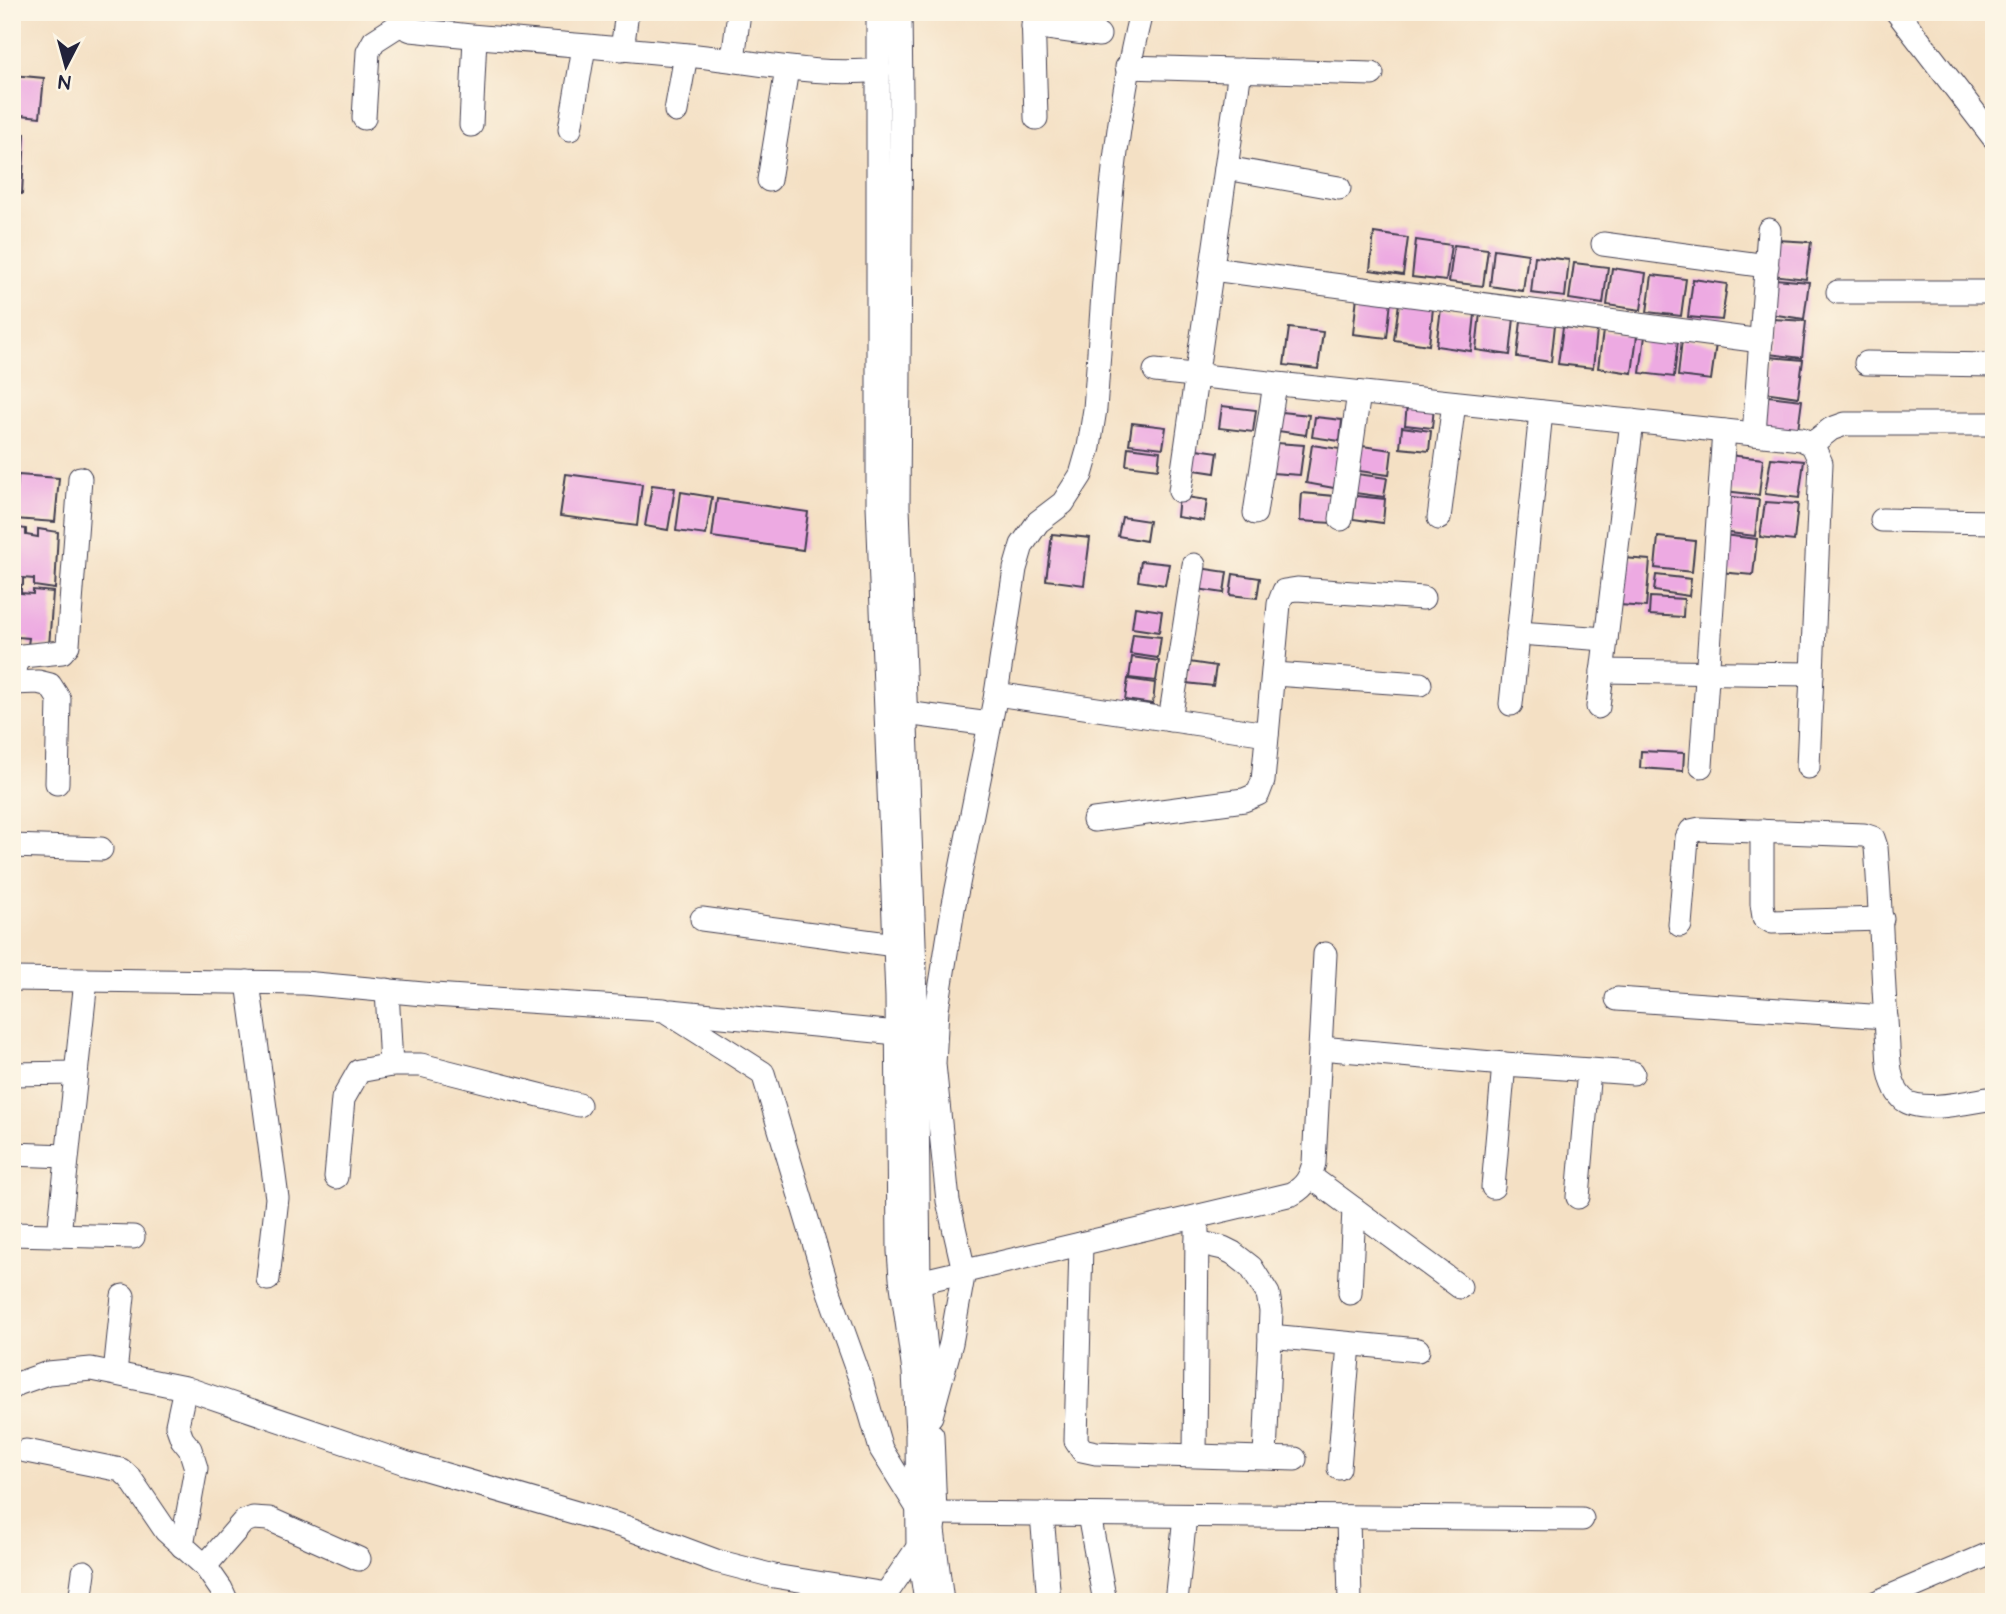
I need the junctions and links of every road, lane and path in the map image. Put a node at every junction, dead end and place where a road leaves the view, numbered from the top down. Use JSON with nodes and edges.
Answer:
{"nodes":[{"id":1,"x":627,"y":12,"type":"edge"},
{"id":2,"x":739,"y":12,"type":"edge"},
{"id":3,"x":878,"y":12,"type":"edge"},
{"id":4,"x":900,"y":12,"type":"edge"},
{"id":5,"x":1140,"y":12,"type":"edge"},
{"id":6,"x":1897,"y":12,"type":"edge"},
{"id":7,"x":399,"y":19,"type":"edge"},
{"id":8,"x":1033,"y":19,"type":"edge"},
{"id":9,"x":1099,"y":35,"type":"dead end"},
{"id":10,"x":475,"y":37,"type":"junction"},
{"id":11,"x":584,"y":47,"type":"junction"},
{"id":12,"x":622,"y":50,"type":"junction"},
{"id":13,"x":686,"y":55,"type":"junction"},
{"id":14,"x":733,"y":60,"type":"junction"},
{"id":15,"x":1128,"y":67,"type":"junction"},
{"id":16,"x":787,"y":69,"type":"junction"},
{"id":17,"x":879,"y":70,"type":"junction"},
{"id":18,"x":1240,"y":70,"type":"junction"},
{"id":19,"x":1372,"y":74,"type":"dead end"},
{"id":20,"x":676,"y":111,"type":"dead end"},
{"id":21,"x":364,"y":118,"type":"dead end"},
{"id":22,"x":1035,"y":118,"type":"dead end"},
{"id":23,"x":471,"y":125,"type":"dead end"},
{"id":24,"x":570,"y":129,"type":"dead end"},
{"id":25,"x":1994,"y":138,"type":"edge"},
{"id":26,"x":1226,"y":168,"type":"junction"},
{"id":27,"x":769,"y":180,"type":"dead end"},
{"id":28,"x":1339,"y":188,"type":"dead end"},
{"id":29,"x":1769,"y":230,"type":"dead end"},
{"id":30,"x":1603,"y":244,"type":"dead end"},
{"id":31,"x":1767,"y":266,"type":"junction"},
{"id":32,"x":1212,"y":269,"type":"junction"},
{"id":33,"x":1838,"y":292,"type":"dead end"},
{"id":34,"x":1994,"y":292,"type":"edge"},
{"id":35,"x":1761,"y":341,"type":"junction"},
{"id":36,"x":1866,"y":363,"type":"dead end"},
{"id":37,"x":1994,"y":365,"type":"edge"},
{"id":38,"x":1155,"y":371,"type":"dead end"},
{"id":39,"x":1197,"y":376,"type":"junction"},
{"id":40,"x":1275,"y":384,"type":"junction"},
{"id":41,"x":1359,"y":393,"type":"junction"},
{"id":42,"x":1454,"y":403,"type":"junction"},
{"id":43,"x":1541,"y":412,"type":"junction"},
{"id":44,"x":1632,"y":421,"type":"junction"},
{"id":45,"x":1994,"y":424,"type":"edge"},
{"id":46,"x":1724,"y":431,"type":"junction"},
{"id":47,"x":1755,"y":434,"type":"junction"},
{"id":48,"x":1812,"y":444,"type":"junction"},
{"id":49,"x":80,"y":478,"type":"dead end"},
{"id":50,"x":1180,"y":491,"type":"dead end"},
{"id":51,"x":1255,"y":513,"type":"dead end"},
{"id":52,"x":1439,"y":518,"type":"dead end"},
{"id":53,"x":1341,"y":519,"type":"dead end"},
{"id":54,"x":1882,"y":520,"type":"dead end"},
{"id":55,"x":1994,"y":522,"type":"edge"},
{"id":56,"x":1194,"y":565,"type":"dead end"},
{"id":57,"x":1423,"y":598,"type":"dead end"},
{"id":58,"x":1518,"y":633,"type":"junction"},
{"id":59,"x":1606,"y":639,"type":"junction"},
{"id":60,"x":1602,"y":671,"type":"junction"},
{"id":61,"x":1707,"y":672,"type":"junction"},
{"id":62,"x":1274,"y":674,"type":"junction"},
{"id":63,"x":1812,"y":674,"type":"junction"},
{"id":64,"x":13,"y":682,"type":"edge"},
{"id":65,"x":1420,"y":684,"type":"dead end"},
{"id":66,"x":996,"y":694,"type":"junction"},
{"id":67,"x":1511,"y":704,"type":"dead end"},
{"id":68,"x":1598,"y":707,"type":"dead end"},
{"id":69,"x":905,"y":713,"type":"junction"},
{"id":70,"x":1170,"y":720,"type":"junction"},
{"id":71,"x":990,"y":724,"type":"junction"},
{"id":72,"x":1266,"y":734,"type":"junction"},
{"id":73,"x":1701,"y":766,"type":"dead end"},
{"id":74,"x":1808,"y":767,"type":"dead end"},
{"id":75,"x":57,"y":783,"type":"dead end"},
{"id":76,"x":1094,"y":820,"type":"dead end"},
{"id":77,"x":1762,"y":831,"type":"junction"},
{"id":78,"x":12,"y":846,"type":"edge"},
{"id":79,"x":101,"y":849,"type":"dead end"},
{"id":80,"x":702,"y":919,"type":"dead end"},
{"id":81,"x":1882,"y":919,"type":"junction"},
{"id":82,"x":1680,"y":925,"type":"dead end"},
{"id":83,"x":895,"y":944,"type":"junction"},
{"id":84,"x":1325,"y":954,"type":"dead end"},
{"id":85,"x":12,"y":979,"type":"edge"},
{"id":86,"x":86,"y":980,"type":"junction"},
{"id":87,"x":248,"y":982,"type":"junction"},
{"id":88,"x":387,"y":990,"type":"junction"},
{"id":89,"x":1617,"y":999,"type":"dead end"},
{"id":90,"x":664,"y":1010,"type":"junction"},
{"id":91,"x":1886,"y":1017,"type":"junction"},
{"id":92,"x":897,"y":1033,"type":"junction"},
{"id":93,"x":1320,"y":1048,"type":"junction"},
{"id":94,"x":1503,"y":1064,"type":"junction"},
{"id":95,"x":391,"y":1065,"type":"junction"},
{"id":96,"x":1588,"y":1070,"type":"junction"},
{"id":97,"x":75,"y":1073,"type":"junction"},
{"id":98,"x":1633,"y":1073,"type":"dead end"},
{"id":99,"x":12,"y":1074,"type":"edge"},
{"id":100,"x":1994,"y":1098,"type":"edge"},
{"id":101,"x":579,"y":1105,"type":"dead end"},
{"id":102,"x":12,"y":1154,"type":"edge"},
{"id":103,"x":67,"y":1156,"type":"junction"},
{"id":104,"x":336,"y":1177,"type":"dead end"},
{"id":105,"x":1311,"y":1177,"type":"junction"},
{"id":106,"x":1493,"y":1187,"type":"dead end"},
{"id":107,"x":1578,"y":1197,"type":"dead end"},
{"id":108,"x":1354,"y":1209,"type":"junction"},
{"id":109,"x":1196,"y":1216,"type":"junction"},
{"id":110,"x":12,"y":1234,"type":"edge"},
{"id":111,"x":59,"y":1235,"type":"junction"},
{"id":112,"x":133,"y":1237,"type":"dead end"},
{"id":113,"x":1197,"y":1242,"type":"junction"},
{"id":114,"x":1081,"y":1244,"type":"junction"},
{"id":115,"x":964,"y":1271,"type":"junction"},
{"id":116,"x":268,"y":1279,"type":"dead end"},
{"id":117,"x":919,"y":1282,"type":"junction"},
{"id":118,"x":1460,"y":1287,"type":"dead end"},
{"id":119,"x":1349,"y":1293,"type":"dead end"},
{"id":120,"x":123,"y":1296,"type":"dead end"},
{"id":121,"x":1270,"y":1336,"type":"junction"},
{"id":122,"x":1349,"y":1344,"type":"junction"},
{"id":123,"x":1418,"y":1350,"type":"dead end"},
{"id":124,"x":115,"y":1373,"type":"junction"},
{"id":125,"x":12,"y":1388,"type":"edge"},
{"id":126,"x":186,"y":1388,"type":"junction"},
{"id":127,"x":931,"y":1416,"type":"junction"},
{"id":128,"x":26,"y":1451,"type":"dead end"},
{"id":129,"x":1195,"y":1455,"type":"junction"},
{"id":130,"x":1265,"y":1457,"type":"junction"},
{"id":131,"x":1295,"y":1459,"type":"dead end"},
{"id":132,"x":1339,"y":1468,"type":"dead end"},
{"id":133,"x":1042,"y":1514,"type":"junction"},
{"id":134,"x":1089,"y":1515,"type":"junction"},
{"id":135,"x":1185,"y":1516,"type":"junction"},
{"id":136,"x":1348,"y":1517,"type":"junction"},
{"id":137,"x":1581,"y":1519,"type":"dead end"},
{"id":138,"x":926,"y":1525,"type":"junction"},
{"id":139,"x":182,"y":1546,"type":"junction"},
{"id":140,"x":1994,"y":1552,"type":"edge"},
{"id":141,"x":359,"y":1559,"type":"dead end"},
{"id":142,"x":205,"y":1566,"type":"junction"},
{"id":143,"x":84,"y":1572,"type":"dead end"},
{"id":144,"x":884,"y":1598,"type":"edge"},
{"id":145,"x":80,"y":1602,"type":"edge"},
{"id":146,"x":227,"y":1602,"type":"edge"},
{"id":147,"x":926,"y":1602,"type":"edge"},
{"id":148,"x":942,"y":1602,"type":"edge"},
{"id":149,"x":1049,"y":1602,"type":"edge"},
{"id":150,"x":1105,"y":1602,"type":"edge"},
{"id":151,"x":1175,"y":1602,"type":"edge"},
{"id":152,"x":1350,"y":1602,"type":"edge"},
{"id":153,"x":1877,"y":1602,"type":"edge"}],
"edges":[{"from":1,"to":12,"type":"street"},
{"from":2,"to":14,"type":"street"},
{"from":3,"to":17,"type":"street"},
{"from":4,"to":69,"type":"street"},
{"from":5,"to":15,"type":"street"},
{"from":6,"to":25,"type":"street"},
{"from":7,"to":10,"type":"street"},
{"from":7,"to":21,"type":"street"},
{"from":8,"to":9,"type":"street"},
{"from":8,"to":22,"type":"street"},
{"from":10,"to":11,"type":"street"},
{"from":10,"to":23,"type":"street"},
{"from":11,"to":12,"type":"street"},
{"from":11,"to":24,"type":"street"},
{"from":12,"to":13,"type":"street"},
{"from":13,"to":14,"type":"street"},
{"from":13,"to":20,"type":"street"},
{"from":14,"to":16,"type":"street"},
{"from":15,"to":18,"type":"street"},
{"from":15,"to":66,"type":"street"},
{"from":16,"to":17,"type":"street"},
{"from":16,"to":27,"type":"street"},
{"from":17,"to":83,"type":"street"},
{"from":18,"to":19,"type":"street"},
{"from":18,"to":26,"type":"street"},
{"from":26,"to":28,"type":"street"},
{"from":26,"to":32,"type":"street"},
{"from":29,"to":31,"type":"street"},
{"from":30,"to":31,"type":"street"},
{"from":31,"to":35,"type":"street"},
{"from":32,"to":35,"type":"street"},
{"from":32,"to":39,"type":"street"},
{"from":33,"to":34,"type":"street"},
{"from":35,"to":47,"type":"street"},
{"from":36,"to":37,"type":"street"},
{"from":38,"to":39,"type":"street"},
{"from":39,"to":40,"type":"street"},
{"from":39,"to":50,"type":"street"},
{"from":40,"to":41,"type":"street"},
{"from":40,"to":51,"type":"street"},
{"from":41,"to":42,"type":"street"},
{"from":41,"to":53,"type":"street"},
{"from":42,"to":43,"type":"street"},
{"from":42,"to":52,"type":"street"},
{"from":43,"to":44,"type":"street"},
{"from":43,"to":58,"type":"street"},
{"from":44,"to":46,"type":"street"},
{"from":44,"to":59,"type":"street"},
{"from":45,"to":48,"type":"street"},
{"from":46,"to":47,"type":"street"},
{"from":46,"to":61,"type":"street"},
{"from":47,"to":48,"type":"street"},
{"from":48,"to":63,"type":"street"},
{"from":49,"to":64,"type":"street"},
{"from":54,"to":55,"type":"street"},
{"from":56,"to":70,"type":"street"},
{"from":57,"to":62,"type":"street"},
{"from":58,"to":59,"type":"street"},
{"from":58,"to":67,"type":"street"},
{"from":59,"to":60,"type":"street"},
{"from":60,"to":61,"type":"street"},
{"from":60,"to":68,"type":"street"},
{"from":61,"to":63,"type":"street"},
{"from":61,"to":73,"type":"street"},
{"from":62,"to":65,"type":"street"},
{"from":62,"to":72,"type":"street"},
{"from":63,"to":74,"type":"street"},
{"from":64,"to":75,"type":"street"},
{"from":66,"to":70,"type":"street"},
{"from":66,"to":71,"type":"street"},
{"from":69,"to":71,"type":"street"},
{"from":69,"to":117,"type":"street"},
{"from":70,"to":72,"type":"street"},
{"from":71,"to":115,"type":"street"},
{"from":72,"to":76,"type":"street"},
{"from":77,"to":81,"type":"street"},
{"from":77,"to":81,"type":"street"},
{"from":77,"to":82,"type":"street"},
{"from":78,"to":79,"type":"street"},
{"from":80,"to":83,"type":"street"},
{"from":81,"to":91,"type":"street"},
{"from":83,"to":92,"type":"street"},
{"from":84,"to":93,"type":"street"},
{"from":85,"to":86,"type":"street"},
{"from":86,"to":87,"type":"street"},
{"from":86,"to":97,"type":"street"},
{"from":87,"to":88,"type":"street"},
{"from":87,"to":116,"type":"street"},
{"from":88,"to":90,"type":"street"},
{"from":88,"to":95,"type":"street"},
{"from":89,"to":91,"type":"street"},
{"from":90,"to":92,"type":"street"},
{"from":90,"to":138,"type":"street"},
{"from":91,"to":100,"type":"street"},
{"from":92,"to":138,"type":"street"},
{"from":93,"to":94,"type":"street"},
{"from":93,"to":105,"type":"street"},
{"from":94,"to":96,"type":"street"},
{"from":94,"to":106,"type":"street"},
{"from":95,"to":101,"type":"street"},
{"from":95,"to":104,"type":"street"},
{"from":96,"to":98,"type":"street"},
{"from":96,"to":107,"type":"street"},
{"from":97,"to":99,"type":"street"},
{"from":97,"to":103,"type":"street"},
{"from":102,"to":103,"type":"street"},
{"from":103,"to":111,"type":"street"},
{"from":105,"to":108,"type":"street"},
{"from":105,"to":109,"type":"street"},
{"from":108,"to":118,"type":"street"},
{"from":108,"to":119,"type":"street"},
{"from":109,"to":113,"type":"street"},
{"from":109,"to":114,"type":"street"},
{"from":110,"to":111,"type":"street"},
{"from":111,"to":112,"type":"street"},
{"from":113,"to":121,"type":"street"},
{"from":113,"to":129,"type":"street"},
{"from":114,"to":115,"type":"street"},
{"from":114,"to":129,"type":"street"},
{"from":115,"to":117,"type":"street"},
{"from":115,"to":127,"type":"street"},
{"from":117,"to":127,"type":"street"},
{"from":120,"to":124,"type":"street"},
{"from":121,"to":122,"type":"street"},
{"from":121,"to":130,"type":"street"},
{"from":122,"to":123,"type":"street"},
{"from":122,"to":132,"type":"street"},
{"from":124,"to":125,"type":"street"},
{"from":124,"to":126,"type":"street"},
{"from":126,"to":139,"type":"street"},
{"from":126,"to":144,"type":"street"},
{"from":127,"to":138,"type":"street"},
{"from":128,"to":139,"type":"street"},
{"from":129,"to":130,"type":"street"},
{"from":130,"to":131,"type":"street"},
{"from":133,"to":134,"type":"street"},
{"from":133,"to":138,"type":"street"},
{"from":133,"to":149,"type":"street"},
{"from":134,"to":135,"type":"street"},
{"from":134,"to":150,"type":"street"},
{"from":135,"to":136,"type":"street"},
{"from":135,"to":151,"type":"street"},
{"from":136,"to":137,"type":"street"},
{"from":136,"to":152,"type":"street"},
{"from":138,"to":144,"type":"street"},
{"from":138,"to":147,"type":"street"},
{"from":138,"to":148,"type":"street"},
{"from":139,"to":142,"type":"street"},
{"from":140,"to":153,"type":"street"},
{"from":141,"to":142,"type":"street"},
{"from":142,"to":146,"type":"street"},
{"from":143,"to":145,"type":"street"}]}
